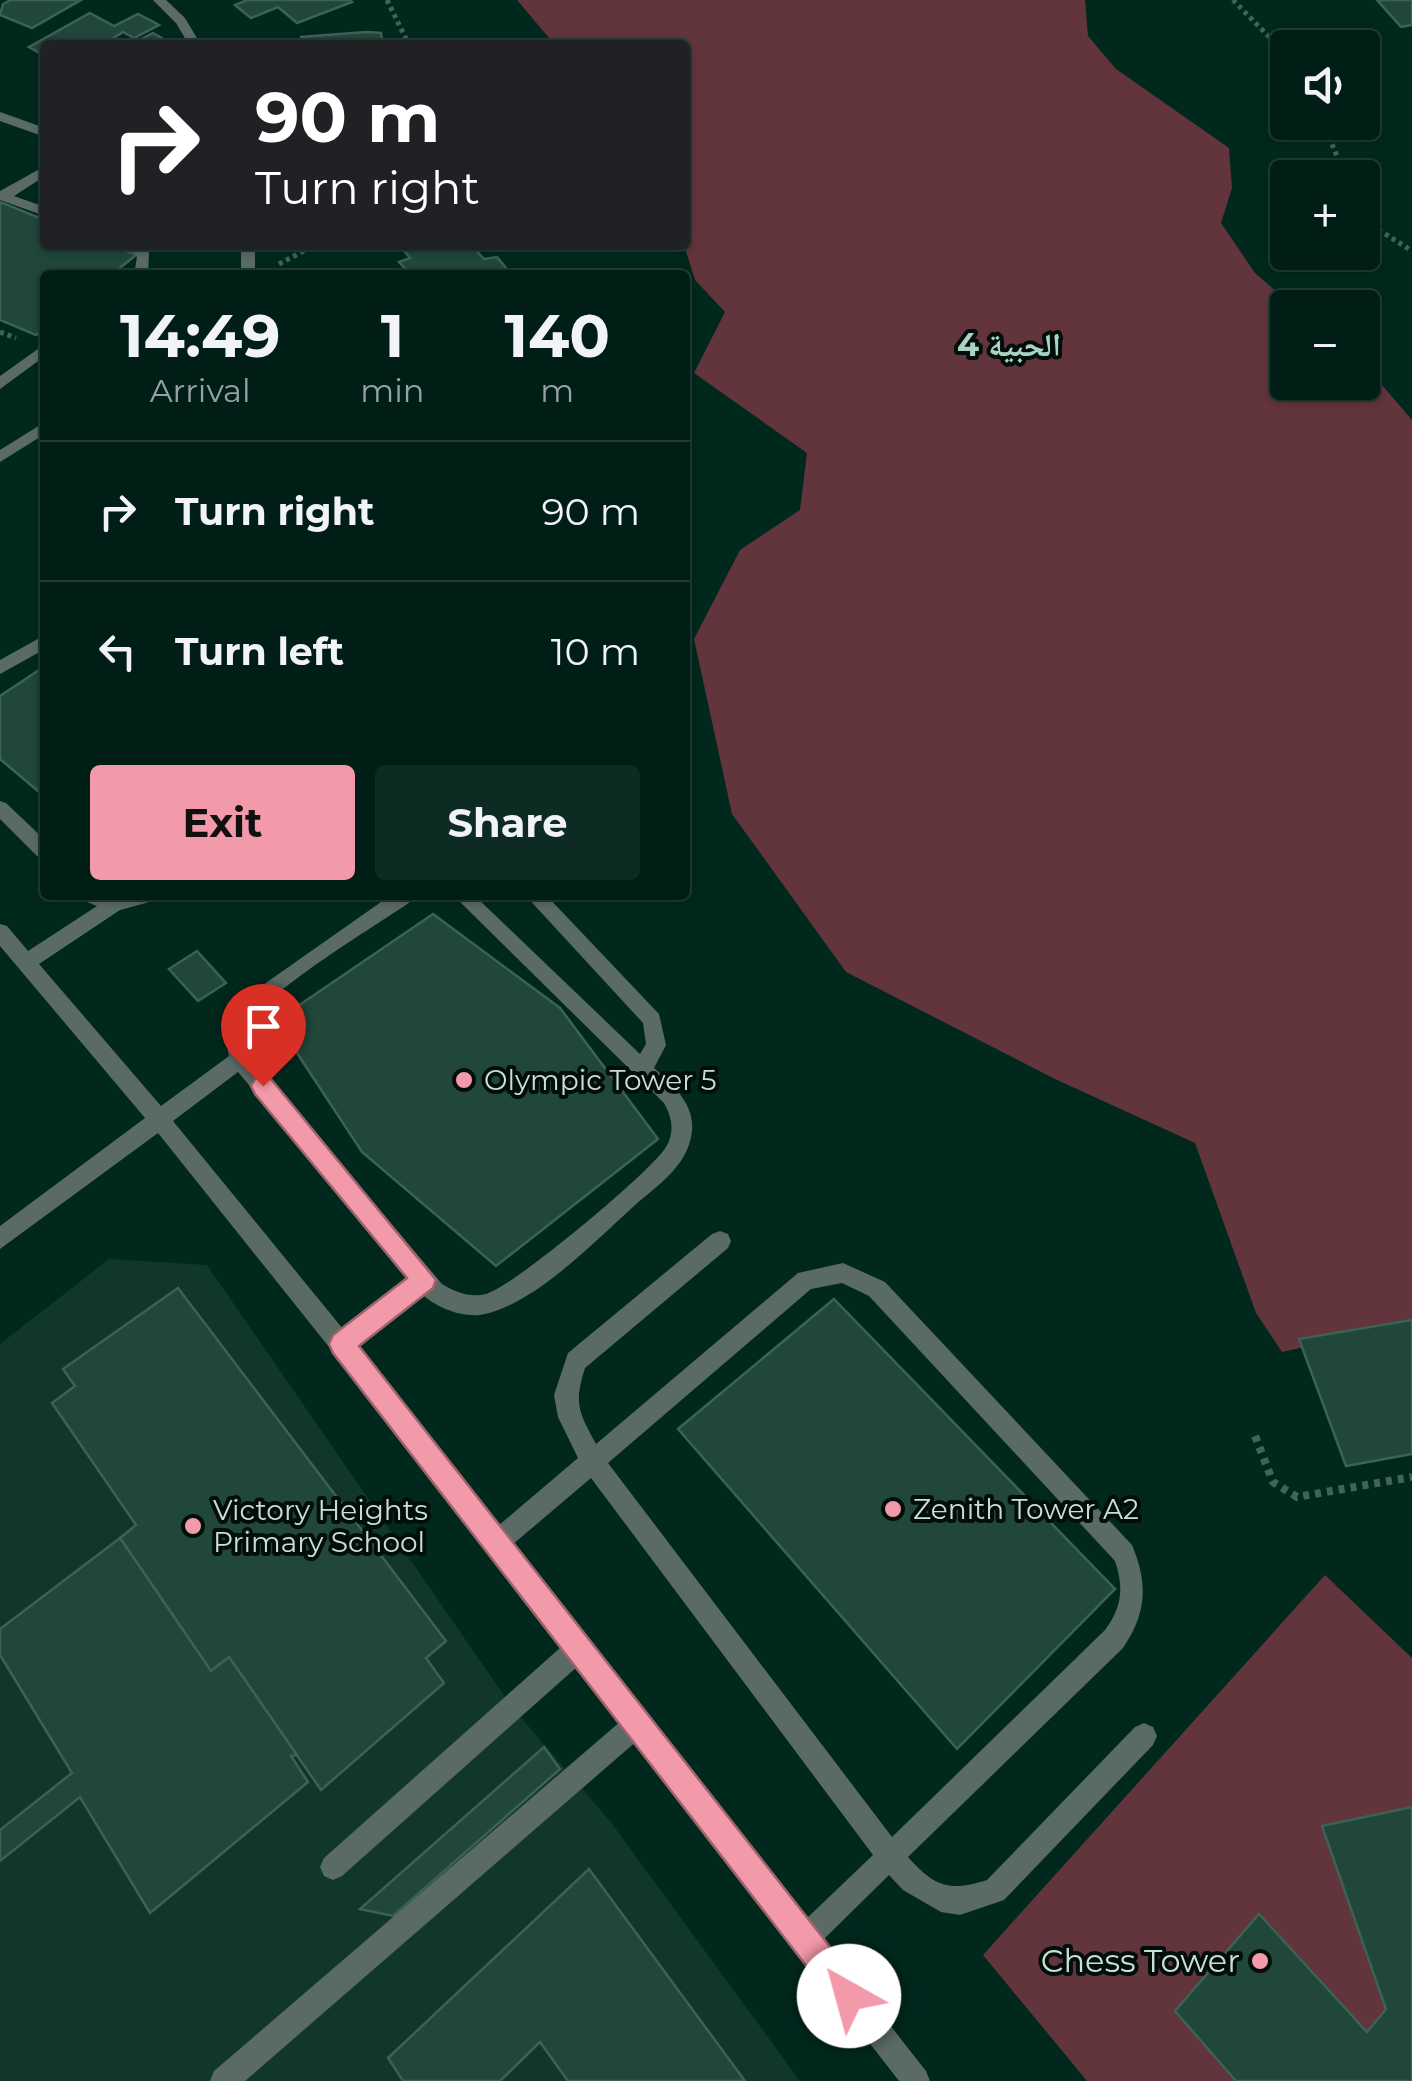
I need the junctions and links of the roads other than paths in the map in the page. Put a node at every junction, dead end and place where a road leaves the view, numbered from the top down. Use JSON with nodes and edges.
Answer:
{"nodes":[{"id":1,"x":159,"y":0,"type":"edge"},
{"id":2,"x":192,"y":40,"type":"edge"},
{"id":3,"x":0,"y":116,"type":"edge"},
{"id":4,"x":40,"y":132,"type":"edge"},
{"id":5,"x":40,"y":173,"type":"edge"},
{"id":6,"x":2,"y":196,"type":"edge"},
{"id":7,"x":40,"y":210,"type":"edge"},
{"id":8,"x":40,"y":353,"type":"edge"},
{"id":9,"x":0,"y":384,"type":"edge"},
{"id":10,"x":40,"y":430,"type":"edge"},
{"id":11,"x":0,"y":457,"type":"edge"},
{"id":12,"x":40,"y":643,"type":"edge"},
{"id":13,"x":0,"y":668,"type":"edge"},
{"id":14,"x":0,"y":808,"type":"edge"},
{"id":15,"x":40,"y":847,"type":"edge"},
{"id":16,"x":103,"y":900,"type":"edge"},
{"id":17,"x":131,"y":900,"type":"edge"},
{"id":18,"x":399,"y":900,"type":"edge"},
{"id":19,"x":467,"y":900,"type":"edge"},
{"id":20,"x":539,"y":900,"type":"edge"},
{"id":21,"x":115,"y":904,"type":"junction"},
{"id":22,"x":0,"y":932,"type":"edge"},
{"id":23,"x":28,"y":962,"type":"junction"},
{"id":24,"x":240,"y":1059,"type":"junction"},
{"id":25,"x":643,"y":1069,"type":"junction"},
{"id":26,"x":159,"y":1119,"type":"junction"},
{"id":27,"x":0,"y":1239,"type":"edge"},
{"id":28,"x":720,"y":1241,"type":"dead end"},
{"id":29,"x":424,"y":1280,"type":"junction"},
{"id":30,"x":342,"y":1344,"type":"junction"},
{"id":31,"x":592,"y":1460,"type":"junction"},
{"id":32,"x":496,"y":1544,"type":"junction"},
{"id":33,"x":578,"y":1649,"type":"junction"},
{"id":34,"x":637,"y":1724,"type":"junction"},
{"id":35,"x":1144,"y":1736,"type":"dead end"},
{"id":36,"x":889,"y":1856,"type":"junction"},
{"id":37,"x":333,"y":1867,"type":"dead end"},
{"id":38,"x":804,"y":1940,"type":"junction"},
{"id":39,"x":224,"y":2081,"type":"edge"},
{"id":40,"x":916,"y":2081,"type":"edge"}],
"edges":[{"from":1,"to":2,"type":"street"},
{"from":3,"to":4,"type":"street"},
{"from":5,"to":6,"type":"street"},
{"from":6,"to":7,"type":"street"},
{"from":8,"to":9,"type":"street"},
{"from":10,"to":11,"type":"street"},
{"from":12,"to":13,"type":"street"},
{"from":14,"to":15,"type":"street"},
{"from":16,"to":21,"type":"street"},
{"from":17,"to":21,"type":"street"},
{"from":18,"to":24,"type":"street"},
{"from":19,"to":25,"type":"street"},
{"from":20,"to":25,"type":"street"},
{"from":21,"to":23,"type":"street"},
{"from":22,"to":23,"type":"street"},
{"from":23,"to":26,"type":"street"},
{"from":24,"to":26,"type":"street"},
{"from":24,"to":29,"type":"street"},
{"from":25,"to":29,"type":"street"},
{"from":26,"to":27,"type":"street"},
{"from":26,"to":30,"type":"street"},
{"from":28,"to":31,"type":"street"},
{"from":29,"to":30,"type":"street"},
{"from":30,"to":32,"type":"street"},
{"from":31,"to":32,"type":"street"},
{"from":31,"to":36,"type":"street"},
{"from":31,"to":36,"type":"street"},
{"from":32,"to":33,"type":"street"},
{"from":33,"to":34,"type":"street"},
{"from":33,"to":37,"type":"street"},
{"from":34,"to":38,"type":"street"},
{"from":34,"to":39,"type":"street"},
{"from":35,"to":36,"type":"street"},
{"from":36,"to":38,"type":"street"},
{"from":38,"to":40,"type":"street"}]}
